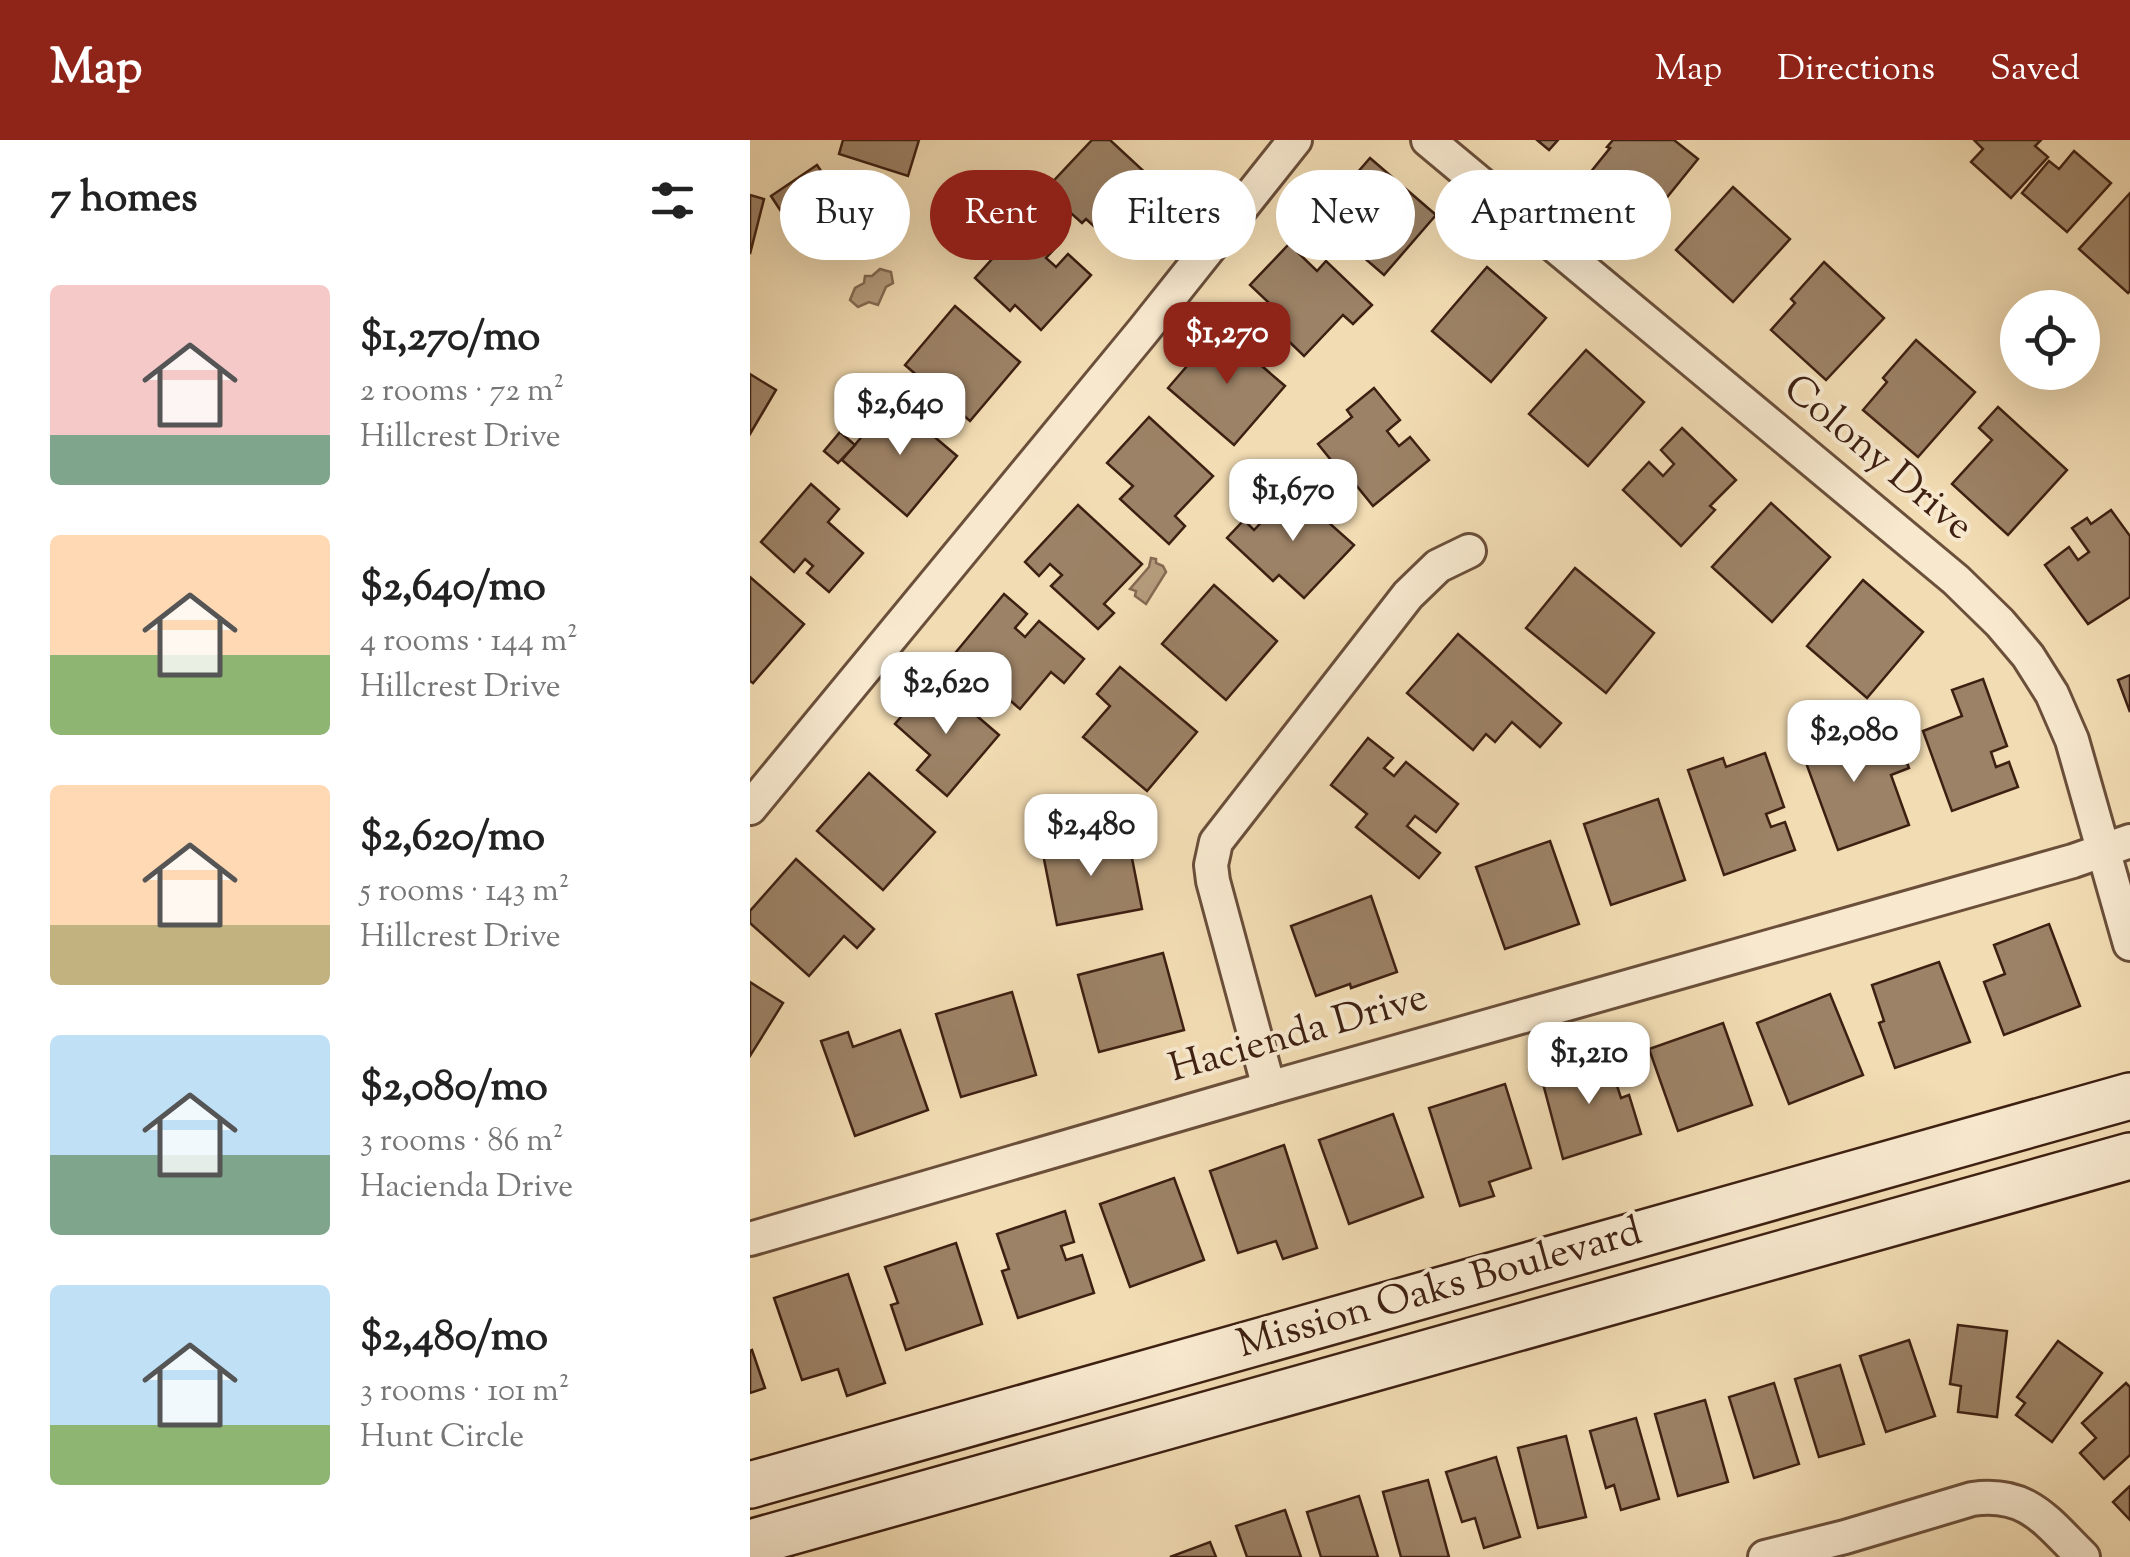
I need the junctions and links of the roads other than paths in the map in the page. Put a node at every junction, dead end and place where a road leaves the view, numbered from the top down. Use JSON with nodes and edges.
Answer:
{"nodes":[{"id":1,"x":1295,"y":140,"type":"edge"},
{"id":2,"x":1428,"y":140,"type":"edge"},
{"id":3,"x":1469,"y":551,"type":"dead end"},
{"id":4,"x":750,"y":808,"type":"edge"},
{"id":5,"x":2117,"y":846,"type":"edge"},
{"id":6,"x":2130,"y":944,"type":"edge"},
{"id":7,"x":1269,"y":1088,"type":"junction"},
{"id":8,"x":2130,"y":1096,"type":"edge"},
{"id":9,"x":2130,"y":1156,"type":"edge"},
{"id":10,"x":750,"y":1239,"type":"edge"},
{"id":11,"x":750,"y":1485,"type":"edge"},
{"id":12,"x":750,"y":1543,"type":"edge"},
{"id":13,"x":1766,"y":1557,"type":"edge"},
{"id":14,"x":2083,"y":1557,"type":"edge"}],
"edges":[{"from":1,"to":4,"type":"street"},
{"from":2,"to":5,"type":"street","name":"Colony Drive"},
{"from":3,"to":7,"type":"street"},
{"from":5,"to":6,"type":"street","name":"Colony Drive"},
{"from":5,"to":7,"type":"street","name":"Hacienda Drive"},
{"from":7,"to":10,"type":"street","name":"Hacienda Drive"},
{"from":8,"to":11,"type":"main road","name":"Mission Oaks Boulevard"},
{"from":9,"to":12,"type":"main road","name":"Mission Oaks Boulevard"},
{"from":13,"to":14,"type":"street"}]}
